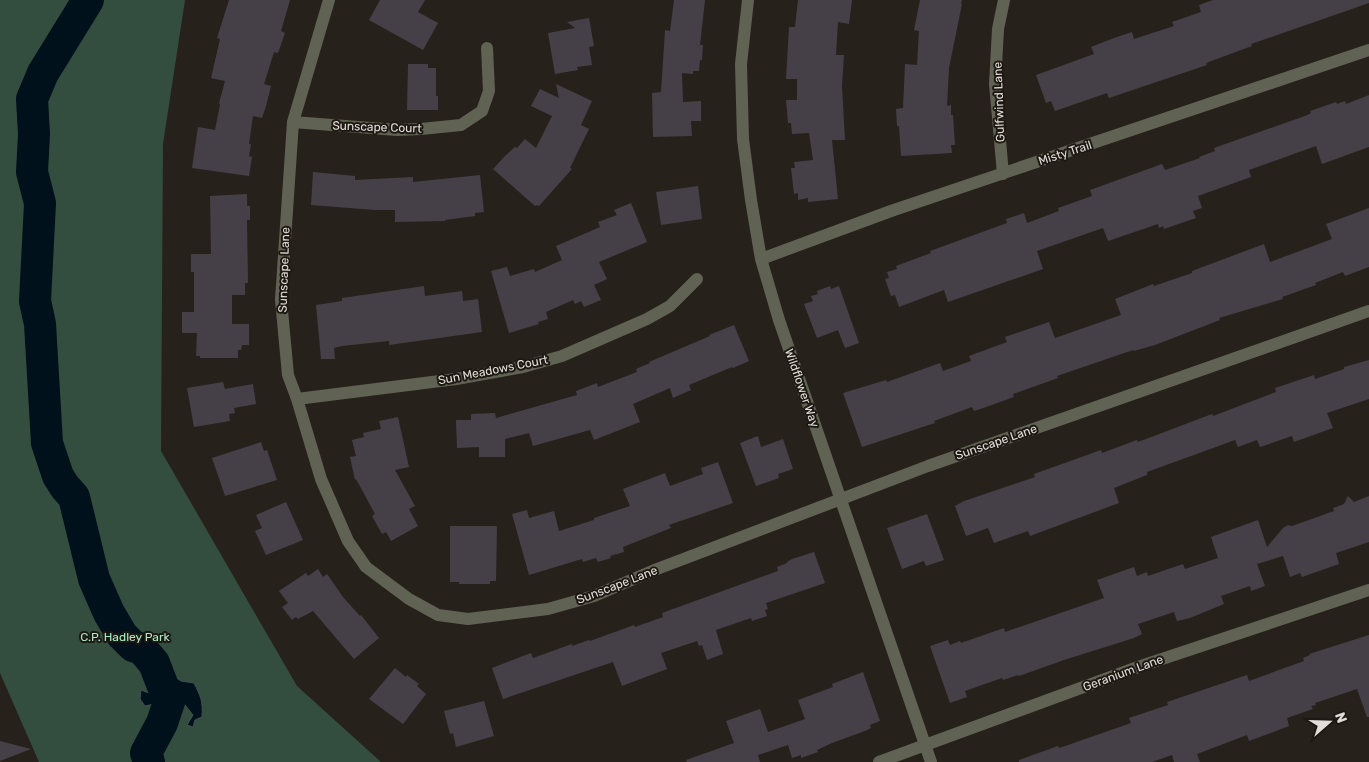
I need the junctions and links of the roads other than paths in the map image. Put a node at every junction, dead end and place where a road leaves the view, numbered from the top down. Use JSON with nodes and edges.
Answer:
{"nodes":[{"id":1,"x":329,"y":0,"type":"edge"},
{"id":2,"x":748,"y":0,"type":"edge"},
{"id":3,"x":1004,"y":0,"type":"edge"},
{"id":4,"x":487,"y":48,"type":"dead end"},
{"id":5,"x":1369,"y":50,"type":"edge"},
{"id":6,"x":293,"y":122,"type":"junction"},
{"id":7,"x":1003,"y":174,"type":"junction"},
{"id":8,"x":761,"y":259,"type":"junction"},
{"id":9,"x":697,"y":279,"type":"dead end"},
{"id":10,"x":1369,"y":311,"type":"edge"},
{"id":11,"x":298,"y":399,"type":"junction"},
{"id":12,"x":840,"y":499,"type":"junction"},
{"id":13,"x":1369,"y":590,"type":"edge"},
{"id":14,"x":925,"y":746,"type":"junction"},
{"id":15,"x":879,"y":762,"type":"edge"},
{"id":16,"x":931,"y":762,"type":"edge"}],
"edges":[{"from":1,"to":6,"type":"street","name":"Sunscape Lane"},
{"from":2,"to":8,"type":"street","name":"Wildflower Way"},
{"from":3,"to":7,"type":"street","name":"Gulfwind Lane"},
{"from":4,"to":6,"type":"street","name":"Sunscape Court"},
{"from":5,"to":7,"type":"street","name":"Misty Trail"},
{"from":6,"to":11,"type":"street","name":"Sunscape Lane"},
{"from":7,"to":8,"type":"street","name":"Misty Trail"},
{"from":8,"to":12,"type":"street","name":"Wildflower Way"},
{"from":9,"to":11,"type":"street","name":"Sun Meadows Court"},
{"from":10,"to":12,"type":"street","name":"Sunscape Lane"},
{"from":11,"to":12,"type":"street","name":"Sunscape Lane"},
{"from":12,"to":14,"type":"street","name":"Wildflower Way"},
{"from":13,"to":14,"type":"street","name":"Geranium Lane"},
{"from":14,"to":15,"type":"street","name":"Geranium Lane"},
{"from":14,"to":16,"type":"street","name":"Wildflower Way"}]}
